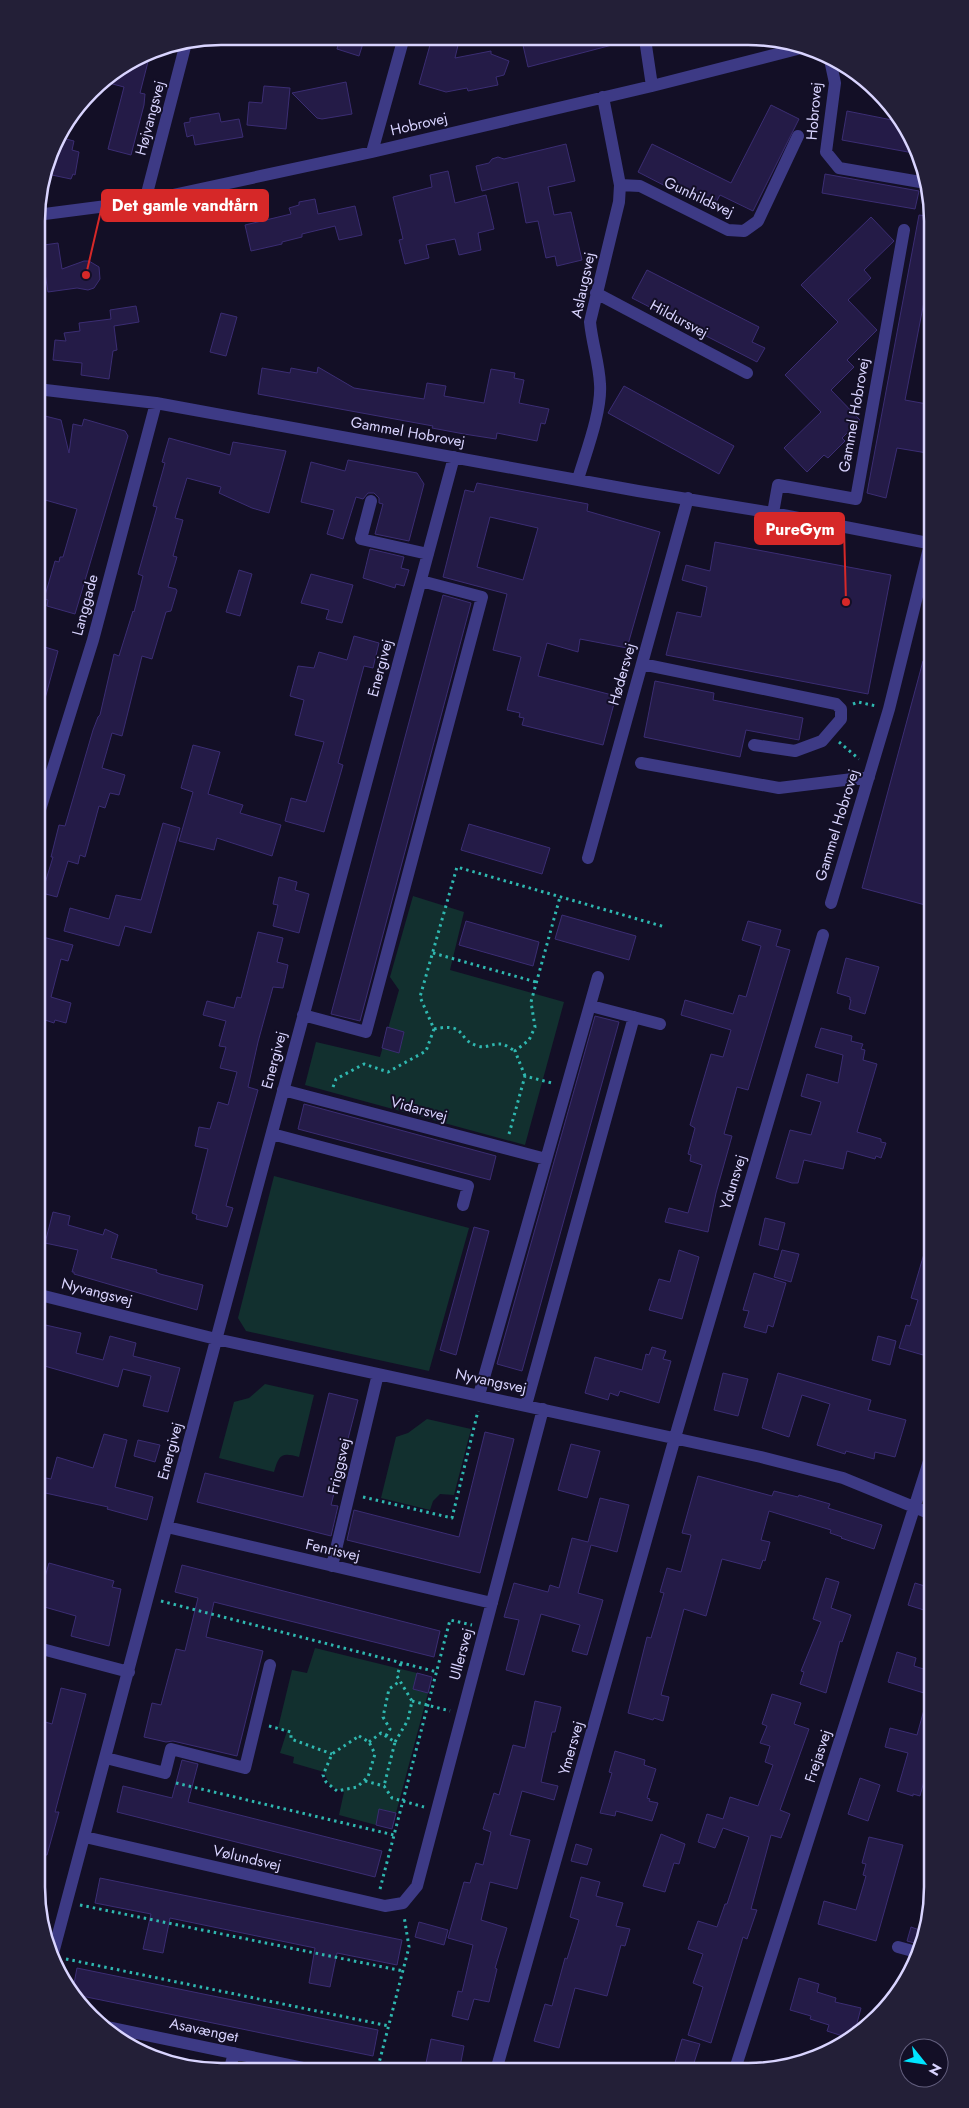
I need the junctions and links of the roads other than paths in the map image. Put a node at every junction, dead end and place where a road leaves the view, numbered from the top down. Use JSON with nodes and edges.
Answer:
{"nodes":[{"id":1,"x":402,"y":45,"type":"edge"},
{"id":2,"x":647,"y":45,"type":"edge"},
{"id":3,"x":185,"y":49,"type":"edge"},
{"id":4,"x":792,"y":50,"type":"edge"},
{"id":5,"x":831,"y":66,"type":"edge"},
{"id":6,"x":652,"y":86,"type":"junction"},
{"id":7,"x":603,"y":97,"type":"junction"},
{"id":8,"x":798,"y":136,"type":"dead end"},
{"id":9,"x":372,"y":152,"type":"junction"},
{"id":10,"x":920,"y":182,"type":"edge"},
{"id":11,"x":620,"y":185,"type":"junction"},
{"id":12,"x":145,"y":201,"type":"junction"},
{"id":13,"x":45,"y":214,"type":"edge"},
{"id":14,"x":904,"y":230,"type":"dead end"},
{"id":15,"x":596,"y":293,"type":"junction"},
{"id":16,"x":747,"y":373,"type":"dead end"},
{"id":17,"x":45,"y":390,"type":"edge"},
{"id":18,"x":156,"y":403,"type":"junction"},
{"id":19,"x":454,"y":456,"type":"junction"},
{"id":20,"x":578,"y":479,"type":"junction"},
{"id":21,"x":688,"y":498,"type":"junction"},
{"id":22,"x":371,"y":501,"type":"dead end"},
{"id":23,"x":773,"y":513,"type":"junction"},
{"id":24,"x":924,"y":542,"type":"edge"},
{"id":25,"x":428,"y":554,"type":"junction"},
{"id":26,"x":924,"y":568,"type":"edge"},
{"id":27,"x":420,"y":581,"type":"junction"},
{"id":28,"x":642,"y":664,"type":"junction"},
{"id":29,"x":754,"y":745,"type":"dead end"},
{"id":30,"x":641,"y":763,"type":"dead end"},
{"id":31,"x":870,"y":773,"type":"junction"},
{"id":32,"x":45,"y":794,"type":"edge"},
{"id":33,"x":588,"y":858,"type":"dead end"},
{"id":34,"x":831,"y":904,"type":"dead end"},
{"id":35,"x":823,"y":935,"type":"dead end"},
{"id":36,"x":598,"y":977,"type":"dead end"},
{"id":37,"x":591,"y":1006,"type":"junction"},
{"id":38,"x":303,"y":1015,"type":"junction"},
{"id":39,"x":634,"y":1017,"type":"junction"},
{"id":40,"x":660,"y":1024,"type":"dead end"},
{"id":41,"x":283,"y":1090,"type":"junction"},
{"id":42,"x":272,"y":1134,"type":"junction"},
{"id":43,"x":546,"y":1159,"type":"junction"},
{"id":44,"x":463,"y":1205,"type":"dead end"},
{"id":45,"x":45,"y":1296,"type":"edge"},
{"id":46,"x":216,"y":1339,"type":"junction"},
{"id":47,"x":378,"y":1374,"type":"junction"},
{"id":48,"x":479,"y":1395,"type":"junction"},
{"id":49,"x":526,"y":1405,"type":"junction"},
{"id":50,"x":543,"y":1409,"type":"junction"},
{"id":51,"x":675,"y":1438,"type":"junction"},
{"id":52,"x":924,"y":1477,"type":"edge"},
{"id":53,"x":915,"y":1506,"type":"junction"},
{"id":54,"x":924,"y":1510,"type":"edge"},
{"id":55,"x":167,"y":1527,"type":"junction"},
{"id":56,"x":332,"y":1566,"type":"junction"},
{"id":57,"x":492,"y":1603,"type":"junction"},
{"id":58,"x":45,"y":1650,"type":"edge"},
{"id":59,"x":270,"y":1665,"type":"dead end"},
{"id":60,"x":129,"y":1672,"type":"junction"},
{"id":61,"x":106,"y":1758,"type":"junction"},
{"id":62,"x":85,"y":1837,"type":"junction"},
{"id":63,"x":402,"y":1903,"type":"joint"},
{"id":64,"x":55,"y":1946,"type":"edge"},
{"id":65,"x":898,"y":1947,"type":"dead end"},
{"id":66,"x":912,"y":1951,"type":"edge"},
{"id":67,"x":117,"y":2029,"type":"edge"},
{"id":68,"x":234,"y":2053,"type":"junction"},
{"id":69,"x":231,"y":2063,"type":"edge"},
{"id":70,"x":281,"y":2063,"type":"edge"},
{"id":71,"x":498,"y":2063,"type":"edge"},
{"id":72,"x":737,"y":2063,"type":"edge"}],
"edges":[{"from":1,"to":9,"type":"street"},
{"from":2,"to":6,"type":"street"},
{"from":3,"to":12,"type":"street","name":"Højvangsvej"},
{"from":4,"to":6,"type":"street","name":"Hobrovej"},
{"from":5,"to":10,"type":"street","name":"Hobrovej"},
{"from":6,"to":7,"type":"street","name":"Hobrovej"},
{"from":7,"to":9,"type":"street","name":"Hobrovej"},
{"from":7,"to":11,"type":"street","name":"Aslaugsvej"},
{"from":8,"to":11,"type":"street","name":"Gunhildsvej"},
{"from":9,"to":12,"type":"street","name":"Hobrovej"},
{"from":11,"to":15,"type":"street","name":"Aslaugsvej"},
{"from":12,"to":13,"type":"street","name":"Hobrovej"},
{"from":14,"to":23,"type":"street","name":"Gammel Hobrovej"},
{"from":15,"to":16,"type":"street","name":"Hildursvej"},
{"from":15,"to":20,"type":"street","name":"Aslaugsvej"},
{"from":17,"to":18,"type":"street","name":"Gammel Hobrovej"},
{"from":18,"to":19,"type":"street","name":"Gammel Hobrovej"},
{"from":18,"to":32,"type":"street","name":"Langgade"},
{"from":19,"to":20,"type":"street","name":"Gammel Hobrovej"},
{"from":19,"to":25,"type":"street","name":"Energivej"},
{"from":20,"to":21,"type":"street","name":"Gammel Hobrovej"},
{"from":21,"to":23,"type":"street","name":"Gammel Hobrovej"},
{"from":21,"to":28,"type":"street","name":"Hødersvej"},
{"from":22,"to":25,"type":"street"},
{"from":23,"to":24,"type":"street","name":"Gammel Hobrovej"},
{"from":25,"to":27,"type":"street","name":"Energivej"},
{"from":26,"to":31,"type":"street","name":"Gammel Hobrovej"},
{"from":27,"to":38,"type":"street","name":"Energivej"},
{"from":27,"to":38,"type":"street"},
{"from":28,"to":29,"type":"street"},
{"from":28,"to":33,"type":"street","name":"Hødersvej"},
{"from":30,"to":31,"type":"street"},
{"from":31,"to":34,"type":"street","name":"Gammel Hobrovej"},
{"from":35,"to":51,"type":"street","name":"Ydunsvej"},
{"from":36,"to":37,"type":"street"},
{"from":37,"to":39,"type":"street"},
{"from":37,"to":43,"type":"street"},
{"from":38,"to":41,"type":"street","name":"Energivej"},
{"from":39,"to":40,"type":"street"},
{"from":39,"to":49,"type":"street"},
{"from":41,"to":42,"type":"street","name":"Energivej"},
{"from":41,"to":43,"type":"street","name":"Vidarsvej"},
{"from":42,"to":44,"type":"street"},
{"from":42,"to":46,"type":"street","name":"Energivej"},
{"from":43,"to":48,"type":"street"},
{"from":45,"to":46,"type":"street","name":"Nyvangsvej"},
{"from":46,"to":47,"type":"street","name":"Nyvangsvej"},
{"from":46,"to":55,"type":"street","name":"Energivej"},
{"from":47,"to":48,"type":"street","name":"Nyvangsvej"},
{"from":47,"to":56,"type":"street","name":"Friggsvej"},
{"from":48,"to":49,"type":"street","name":"Nyvangsvej"},
{"from":49,"to":50,"type":"street","name":"Nyvangsvej"},
{"from":50,"to":51,"type":"street","name":"Nyvangsvej"},
{"from":50,"to":57,"type":"street","name":"Ullersvej"},
{"from":51,"to":53,"type":"street","name":"Nyvangsvej"},
{"from":51,"to":71,"type":"street","name":"Ymersvej"},
{"from":52,"to":53,"type":"street","name":"Frejasvej"},
{"from":53,"to":54,"type":"street","name":"Nyvangsvej"},
{"from":53,"to":72,"type":"street","name":"Frejasvej"},
{"from":55,"to":56,"type":"street","name":"Fenrisvej"},
{"from":55,"to":60,"type":"street","name":"Energivej"},
{"from":56,"to":57,"type":"street","name":"Fenrisvej"},
{"from":57,"to":63,"type":"street","name":"Ullersvej"},
{"from":58,"to":60,"type":"street"},
{"from":59,"to":61,"type":"street"},
{"from":60,"to":61,"type":"street","name":"Energivej"},
{"from":61,"to":62,"type":"street","name":"Energivej"},
{"from":62,"to":63,"type":"street","name":"Vølundsvej"},
{"from":62,"to":64,"type":"street","name":"Energivej"},
{"from":65,"to":66,"type":"street"},
{"from":67,"to":68,"type":"street","name":"Asavænget"},
{"from":68,"to":69,"type":"street"},
{"from":68,"to":70,"type":"street","name":"Asavænget"}]}
